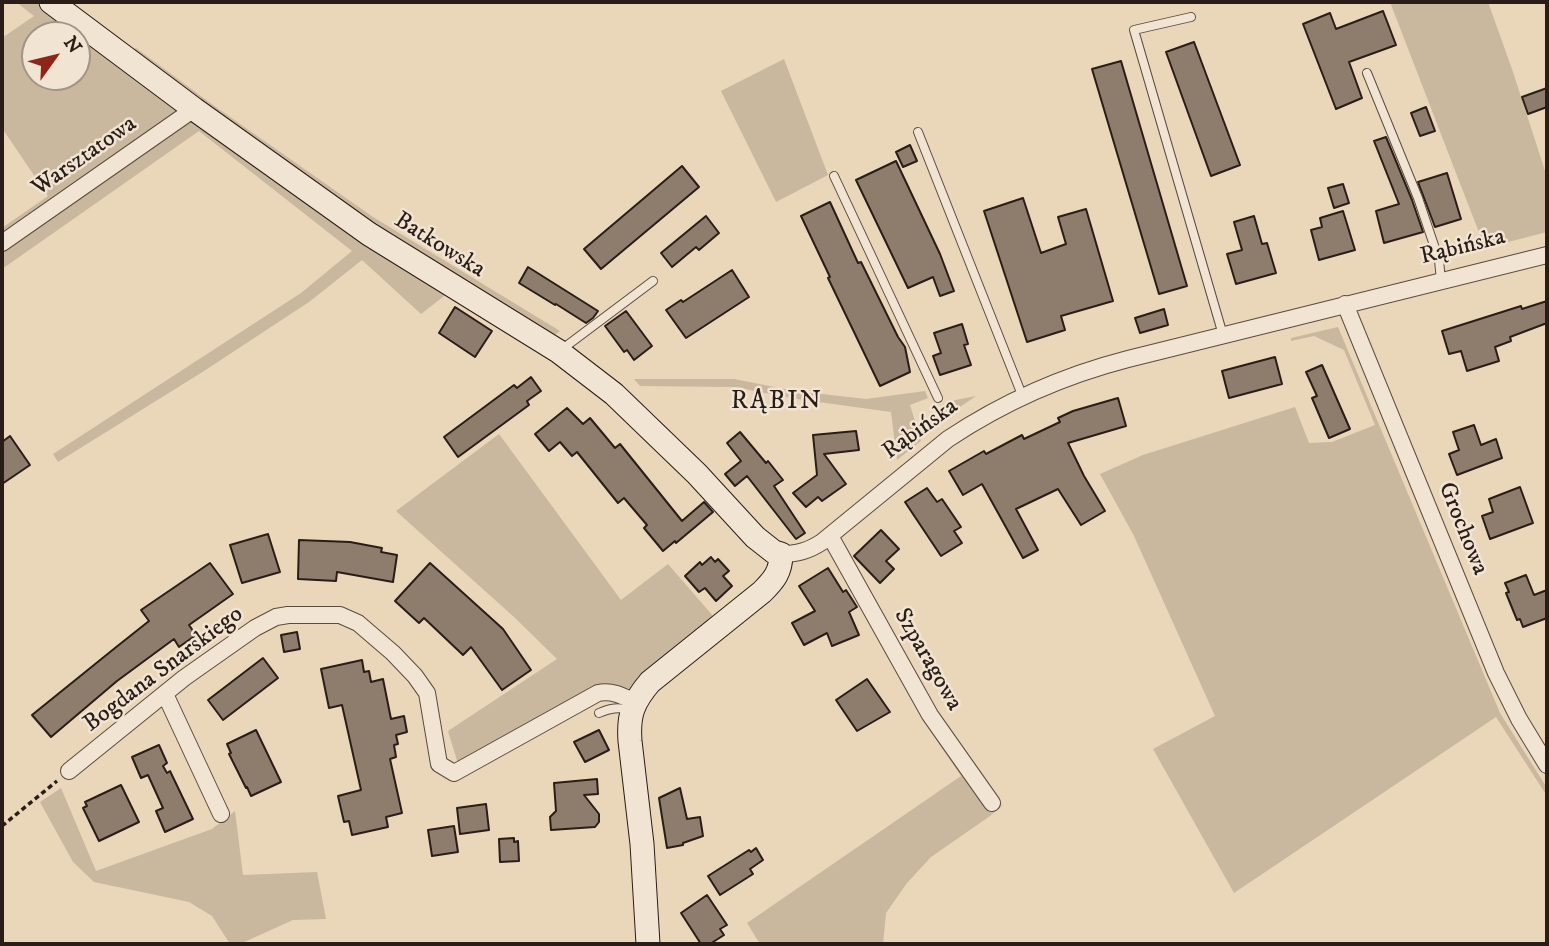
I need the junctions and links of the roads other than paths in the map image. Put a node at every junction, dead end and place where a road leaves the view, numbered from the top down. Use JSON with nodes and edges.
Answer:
{"nodes":[{"id":1,"x":51,"y":2,"type":"edge"},
{"id":2,"x":1191,"y":17,"type":"dead end"},
{"id":3,"x":1367,"y":74,"type":"dead end"},
{"id":4,"x":194,"y":109,"type":"junction"},
{"id":5,"x":918,"y":132,"type":"dead end"},
{"id":6,"x":834,"y":176,"type":"dead end"},
{"id":7,"x":2,"y":243,"type":"edge"},
{"id":8,"x":1547,"y":254,"type":"edge"},
{"id":9,"x":653,"y":281,"type":"dead end"},
{"id":10,"x":1441,"y":281,"type":"junction"},
{"id":11,"x":1345,"y":304,"type":"junction"},
{"id":12,"x":1223,"y":335,"type":"junction"},
{"id":13,"x":558,"y":351,"type":"junction"},
{"id":14,"x":1023,"y":395,"type":"junction"},
{"id":15,"x":938,"y":398,"type":"dead end"},
{"id":16,"x":830,"y":536,"type":"junction"},
{"id":17,"x":781,"y":554,"type":"junction"},
{"id":18,"x":165,"y":694,"type":"junction"},
{"id":19,"x":634,"y":706,"type":"junction"},
{"id":20,"x":599,"y":713,"type":"dead end"},
{"id":21,"x":1547,"y":765,"type":"edge"},
{"id":22,"x":69,"y":771,"type":"road end"},
{"id":23,"x":992,"y":803,"type":"dead end"},
{"id":24,"x":221,"y":814,"type":"dead end"},
{"id":25,"x":648,"y":944,"type":"edge"}],
"edges":[{"from":1,"to":4,"type":"street","name":"Batkowska"},
{"from":2,"to":12,"type":"lane"},
{"from":3,"to":10,"type":"lane"},
{"from":4,"to":7,"type":"street","name":"Warsztatowa"},
{"from":4,"to":13,"type":"street","name":"Batkowska"},
{"from":5,"to":14,"type":"lane"},
{"from":6,"to":15,"type":"lane"},
{"from":8,"to":10,"type":"street","name":"Rąbińska"},
{"from":9,"to":13,"type":"lane"},
{"from":10,"to":11,"type":"street","name":"Rąbińska"},
{"from":11,"to":12,"type":"street","name":"Rąbińska"},
{"from":11,"to":21,"type":"street","name":"Grochowa"},
{"from":12,"to":14,"type":"street","name":"Rąbińska"},
{"from":13,"to":17,"type":"street","name":"Batkowska"},
{"from":14,"to":16,"type":"street","name":"Rąbińska"},
{"from":16,"to":17,"type":"street","name":"Rąbińska"},
{"from":16,"to":23,"type":"street","name":"Szparagowa"},
{"from":17,"to":19,"type":"street"},
{"from":18,"to":19,"type":"street","name":"Bogdana Snarskiego"},
{"from":18,"to":22,"type":"street","name":"Bogdana Snarskiego"},
{"from":18,"to":24,"type":"street"},
{"from":19,"to":20,"type":"lane"},
{"from":19,"to":25,"type":"street"}]}
